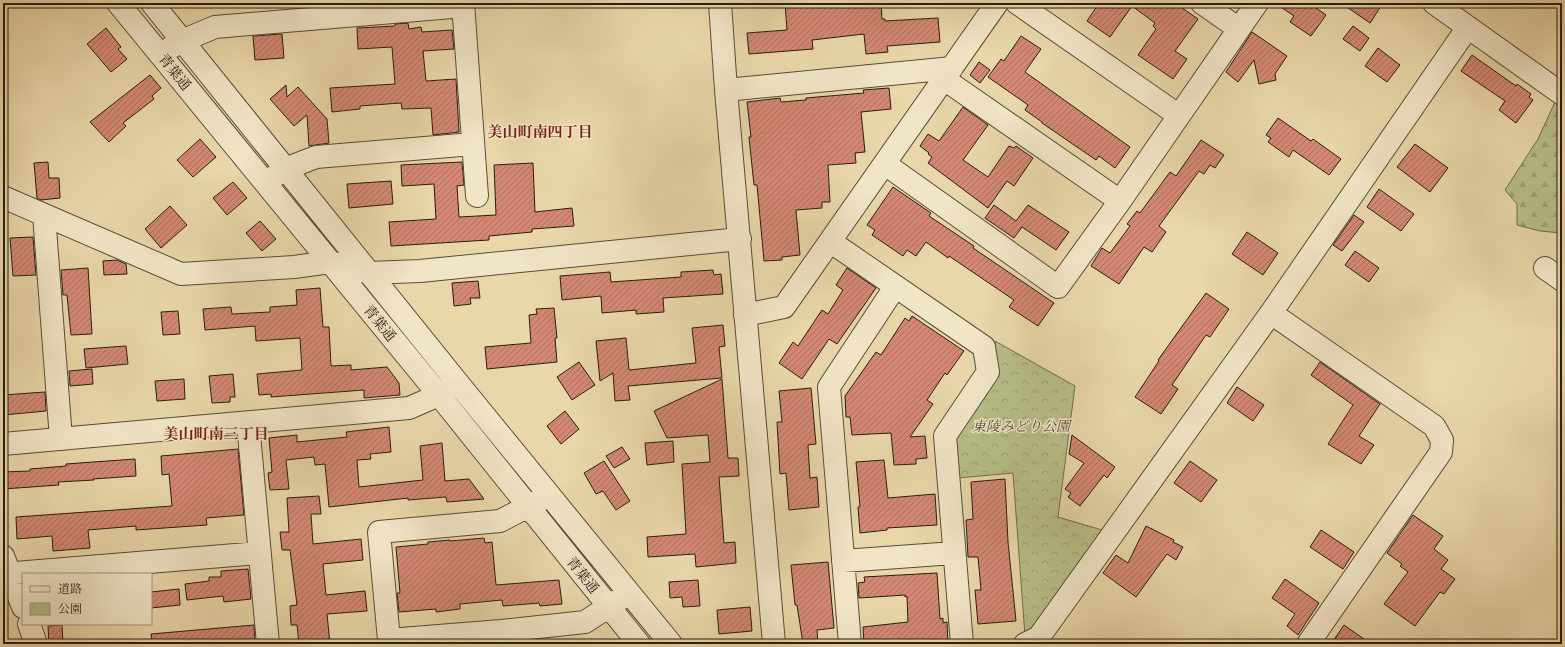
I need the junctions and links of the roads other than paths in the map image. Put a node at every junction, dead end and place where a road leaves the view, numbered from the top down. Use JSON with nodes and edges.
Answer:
{"nodes":[{"id":1,"x":118,"y":3,"type":"edge"},
{"id":2,"x":152,"y":3,"type":"edge"},
{"id":3,"x":720,"y":3,"type":"edge"},
{"id":4,"x":997,"y":3,"type":"edge"},
{"id":5,"x":1017,"y":3,"type":"edge"},
{"id":6,"x":1202,"y":3,"type":"edge"},
{"id":7,"x":1257,"y":3,"type":"edge"},
{"id":8,"x":1434,"y":3,"type":"edge"},
{"id":9,"x":464,"y":4,"type":"edge"},
{"id":10,"x":1468,"y":27,"type":"junction"},
{"id":11,"x":1239,"y":29,"type":"junction"},
{"id":12,"x":182,"y":41,"type":"junction"},
{"id":13,"x":160,"y":54,"type":"junction"},
{"id":14,"x":948,"y":73,"type":"junction"},
{"id":15,"x":726,"y":90,"type":"junction"},
{"id":16,"x":1562,"y":94,"type":"edge"},
{"id":17,"x":1178,"y":115,"type":"junction"},
{"id":18,"x":473,"y":144,"type":"junction"},
{"id":19,"x":885,"y":164,"type":"junction"},
{"id":20,"x":285,"y":169,"type":"junction"},
{"id":21,"x":266,"y":183,"type":"junction"},
{"id":22,"x":477,"y":196,"type":"dead end"},
{"id":23,"x":3,"y":197,"type":"edge"},
{"id":24,"x":1120,"y":201,"type":"junction"},
{"id":25,"x":44,"y":215,"type":"junction"},
{"id":26,"x":740,"y":239,"type":"junction"},
{"id":27,"x":831,"y":242,"type":"junction"},
{"id":28,"x":330,"y":262,"type":"junction"},
{"id":29,"x":369,"y":272,"type":"junction"},
{"id":30,"x":895,"y":287,"type":"junction"},
{"id":31,"x":1271,"y":313,"type":"junction"},
{"id":32,"x":745,"y":315,"type":"junction"},
{"id":33,"x":457,"y":382,"type":"junction"},
{"id":34,"x":439,"y":395,"type":"junction"},
{"id":35,"x":248,"y":423,"type":"junction"},
{"id":36,"x":61,"y":439,"type":"junction"},
{"id":37,"x":3,"y":444,"type":"edge"},
{"id":38,"x":550,"y":496,"type":"junction"},
{"id":39,"x":528,"y":507,"type":"junction"},
{"id":40,"x":259,"y":553,"type":"junction"},
{"id":41,"x":954,"y":553,"type":"junction"},
{"id":42,"x":843,"y":561,"type":"junction"},
{"id":43,"x":6,"y":568,"type":"edge"},
{"id":44,"x":630,"y":593,"type":"junction"},
{"id":45,"x":22,"y":605,"type":"edge"},
{"id":46,"x":609,"y":606,"type":"junction"},
{"id":47,"x":29,"y":625,"type":"edge"},
{"id":48,"x":502,"y":637,"type":"edge"},
{"id":49,"x":36,"y":644,"type":"edge"},
{"id":50,"x":268,"y":644,"type":"edge"},
{"id":51,"x":639,"y":644,"type":"edge"},
{"id":52,"x":671,"y":644,"type":"edge"},
{"id":53,"x":774,"y":644,"type":"edge"},
{"id":54,"x":850,"y":644,"type":"edge"},
{"id":55,"x":962,"y":644,"type":"edge"},
{"id":56,"x":1025,"y":644,"type":"edge"},
{"id":57,"x":1308,"y":644,"type":"edge"}],
"edges":[{"from":1,"to":13,"type":"street","name":"青葉通"},
{"from":2,"to":12,"type":"street","name":"青葉通"},
{"from":3,"to":15,"type":"street"},
{"from":4,"to":14,"type":"street"},
{"from":5,"to":17,"type":"street"},
{"from":6,"to":11,"type":"street"},
{"from":7,"to":11,"type":"street"},
{"from":8,"to":10,"type":"street"},
{"from":9,"to":12,"type":"street"},
{"from":9,"to":18,"type":"street"},
{"from":10,"to":16,"type":"street"},
{"from":10,"to":31,"type":"street"},
{"from":11,"to":17,"type":"street"},
{"from":12,"to":13,"type":"street"},
{"from":12,"to":20,"type":"street","name":"青葉通"},
{"from":13,"to":21,"type":"street","name":"青葉通"},
{"from":14,"to":15,"type":"street"},
{"from":14,"to":19,"type":"street"},
{"from":14,"to":24,"type":"street"},
{"from":15,"to":26,"type":"street"},
{"from":17,"to":24,"type":"street"},
{"from":18,"to":20,"type":"street"},
{"from":18,"to":22,"type":"street"},
{"from":19,"to":24,"type":"street"},
{"from":19,"to":27,"type":"street"},
{"from":20,"to":21,"type":"street"},
{"from":20,"to":29,"type":"street","name":"青葉通"},
{"from":21,"to":28,"type":"street","name":"青葉通"},
{"from":23,"to":25,"type":"street"},
{"from":25,"to":28,"type":"street"},
{"from":25,"to":36,"type":"street"},
{"from":26,"to":29,"type":"street"},
{"from":26,"to":32,"type":"street"},
{"from":27,"to":30,"type":"street"},
{"from":27,"to":32,"type":"street"},
{"from":28,"to":29,"type":"street"},
{"from":28,"to":34,"type":"street","name":"青葉通"},
{"from":29,"to":33,"type":"street","name":"青葉通"},
{"from":30,"to":41,"type":"street"},
{"from":30,"to":42,"type":"street"},
{"from":31,"to":56,"type":"street"},
{"from":31,"to":57,"type":"street"},
{"from":32,"to":53,"type":"street"},
{"from":33,"to":34,"type":"street"},
{"from":33,"to":38,"type":"street","name":"青葉通"},
{"from":34,"to":35,"type":"street"},
{"from":34,"to":39,"type":"street","name":"青葉通"},
{"from":35,"to":36,"type":"street"},
{"from":35,"to":40,"type":"street"},
{"from":36,"to":37,"type":"street"},
{"from":38,"to":39,"type":"street"},
{"from":38,"to":44,"type":"street","name":"青葉通"},
{"from":39,"to":46,"type":"street","name":"青葉通"},
{"from":39,"to":48,"type":"street"},
{"from":40,"to":43,"type":"street"},
{"from":40,"to":50,"type":"street"},
{"from":41,"to":42,"type":"street"},
{"from":41,"to":55,"type":"street"},
{"from":42,"to":54,"type":"street"},
{"from":43,"to":45,"type":"street"},
{"from":44,"to":46,"type":"street"},
{"from":44,"to":52,"type":"street","name":"青葉通"},
{"from":46,"to":48,"type":"street"},
{"from":46,"to":51,"type":"street","name":"青葉通"},
{"from":47,"to":49,"type":"street"}]}
